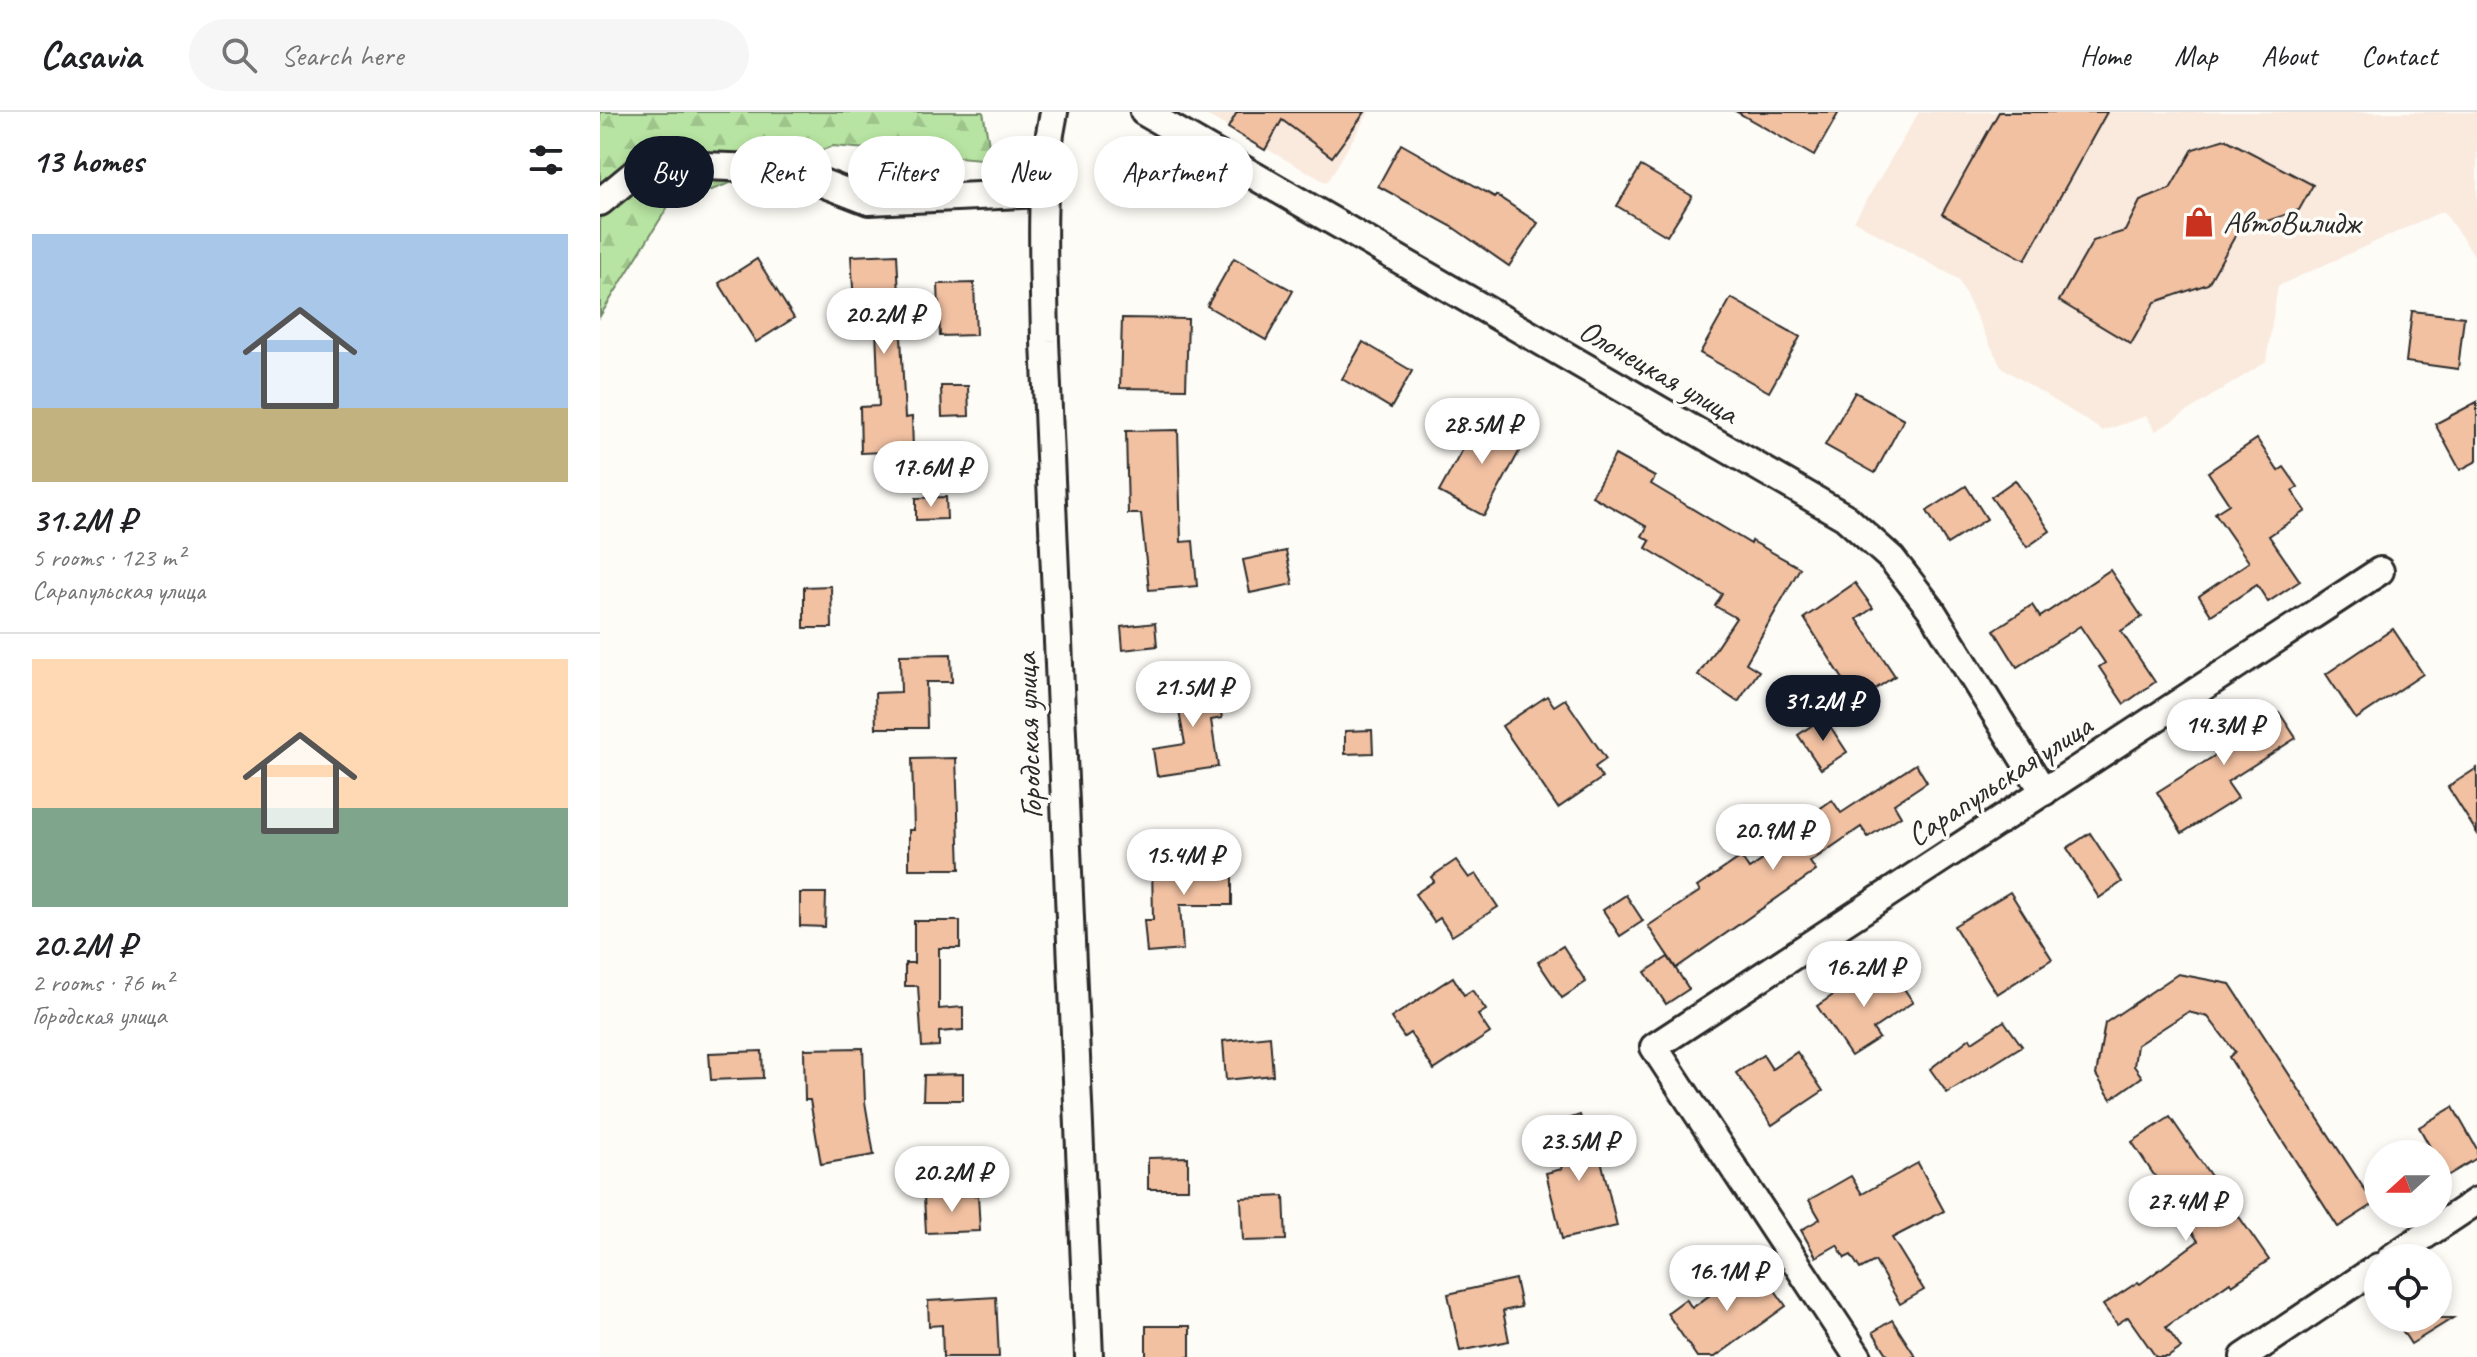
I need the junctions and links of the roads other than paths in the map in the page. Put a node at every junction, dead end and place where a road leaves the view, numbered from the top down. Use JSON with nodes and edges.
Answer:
{"nodes":[{"id":1,"x":1054,"y":112,"type":"edge"},
{"id":2,"x":1144,"y":112,"type":"edge"},
{"id":3,"x":1049,"y":136,"type":"edge"},
{"id":4,"x":981,"y":196,"type":"edge"},
{"id":5,"x":600,"y":202,"type":"edge"},
{"id":6,"x":1042,"y":208,"type":"edge"},
{"id":7,"x":2380,"y":571,"type":"dead end"},
{"id":8,"x":2044,"y":792,"type":"junction"},
{"id":9,"x":2477,"y":1201,"type":"edge"},
{"id":10,"x":2412,"y":1244,"type":"edge"},
{"id":11,"x":2364,"y":1276,"type":"edge"},
{"id":12,"x":1089,"y":1357,"type":"edge"},
{"id":13,"x":1858,"y":1357,"type":"edge"},
{"id":14,"x":2244,"y":1357,"type":"edge"}],
"edges":[{"from":1,"to":3,"type":"street","name":"Городская улица"},
{"from":2,"to":8,"type":"street","name":"Олонецкая улица"},
{"from":4,"to":5,"type":"street"},
{"from":6,"to":12,"type":"street","name":"Городская улица"},
{"from":7,"to":8,"type":"street","name":"Сарапульская улица"},
{"from":8,"to":13,"type":"street","name":"Сарапульская улица"},
{"from":9,"to":10,"type":"street"},
{"from":11,"to":14,"type":"street"}]}
